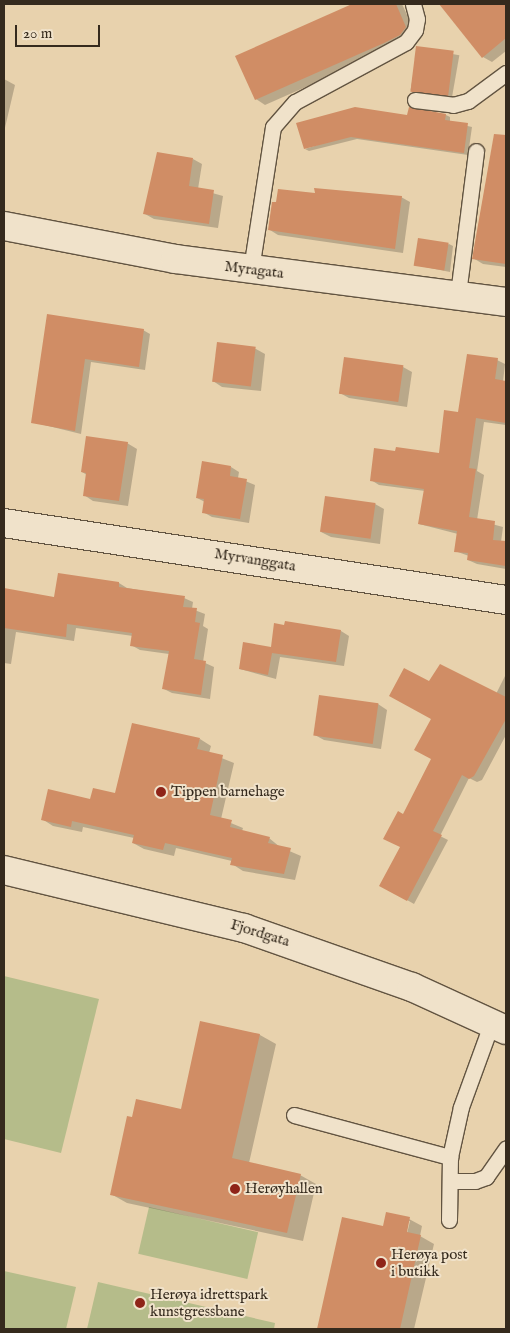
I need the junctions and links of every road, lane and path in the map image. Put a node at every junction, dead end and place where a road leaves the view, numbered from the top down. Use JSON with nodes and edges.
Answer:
{"nodes":[{"id":1,"x":413,"y":4,"type":"edge"},
{"id":2,"x":506,"y":73,"type":"edge"},
{"id":3,"x":415,"y":100,"type":"dead end"},
{"id":4,"x":476,"y":151,"type":"dead end"},
{"id":5,"x":4,"y":226,"type":"edge"},
{"id":6,"x":251,"y":270,"type":"junction"},
{"id":7,"x":458,"y":294,"type":"junction"},
{"id":8,"x":506,"y":302,"type":"edge"},
{"id":9,"x":4,"y":523,"type":"edge"},
{"id":10,"x":506,"y":600,"type":"edge"},
{"id":11,"x":4,"y":870,"type":"edge"},
{"id":12,"x":499,"y":1026,"type":"edge"},
{"id":13,"x":294,"y":1115,"type":"dead end"},
{"id":14,"x":506,"y":1148,"type":"edge"},
{"id":15,"x":450,"y":1157,"type":"junction"},
{"id":16,"x":450,"y":1181,"type":"junction"},
{"id":17,"x":449,"y":1220,"type":"dead end"}],
"edges":[{"from":1,"to":6,"type":"lane"},
{"from":2,"to":3,"type":"lane"},
{"from":4,"to":7,"type":"lane"},
{"from":5,"to":6,"type":"street","name":"Myragata"},
{"from":6,"to":7,"type":"street","name":"Myragata"},
{"from":7,"to":8,"type":"street","name":"Myragata"},
{"from":9,"to":10,"type":"street","name":"Myrvanggata"},
{"from":11,"to":12,"type":"street","name":"Fjordgata"},
{"from":12,"to":15,"type":"lane"},
{"from":13,"to":15,"type":"lane"},
{"from":14,"to":16,"type":"lane"},
{"from":15,"to":16,"type":"lane"},
{"from":16,"to":17,"type":"lane"}]}
